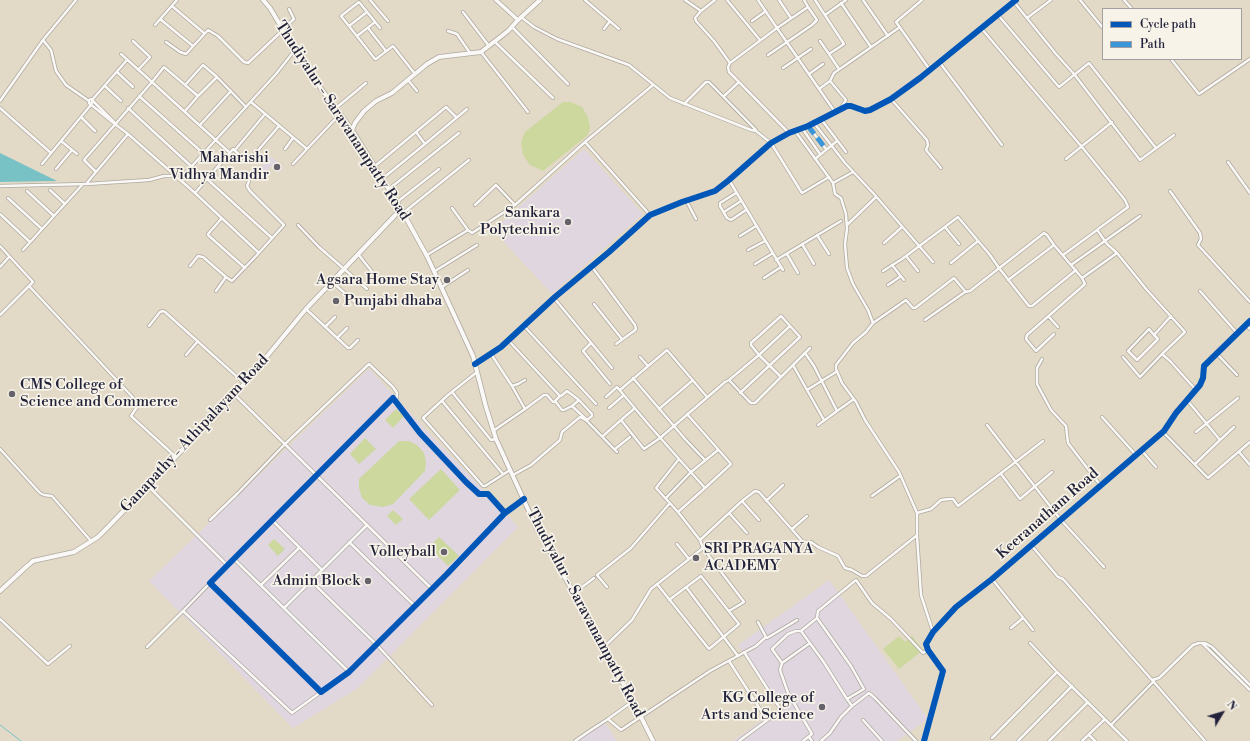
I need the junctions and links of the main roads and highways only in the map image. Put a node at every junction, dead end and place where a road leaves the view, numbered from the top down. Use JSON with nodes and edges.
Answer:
{"nodes":[{"id":1,"x":263,"y":0,"type":"edge"},
{"id":2,"x":540,"y":0,"type":"edge"},
{"id":3,"x":352,"y":130,"type":"junction"},
{"id":4,"x":402,"y":211,"type":"junction"},
{"id":5,"x":0,"y":591,"type":"edge"},
{"id":6,"x":653,"y":741,"type":"edge"}],
"edges":[{"from":1,"to":3,"type":"main road","name":"Thudiyalur - Saravanampatty Road"},
{"from":2,"to":3,"type":"main road"},
{"from":3,"to":4,"type":"main road","name":"Thudiyalur - Saravanampatty Road"},
{"from":4,"to":5,"type":"main road","name":"Ganapathy - Athipalayam Road"},
{"from":4,"to":6,"type":"main road","name":"Thudiyalur - Saravanampatty Road"}]}
